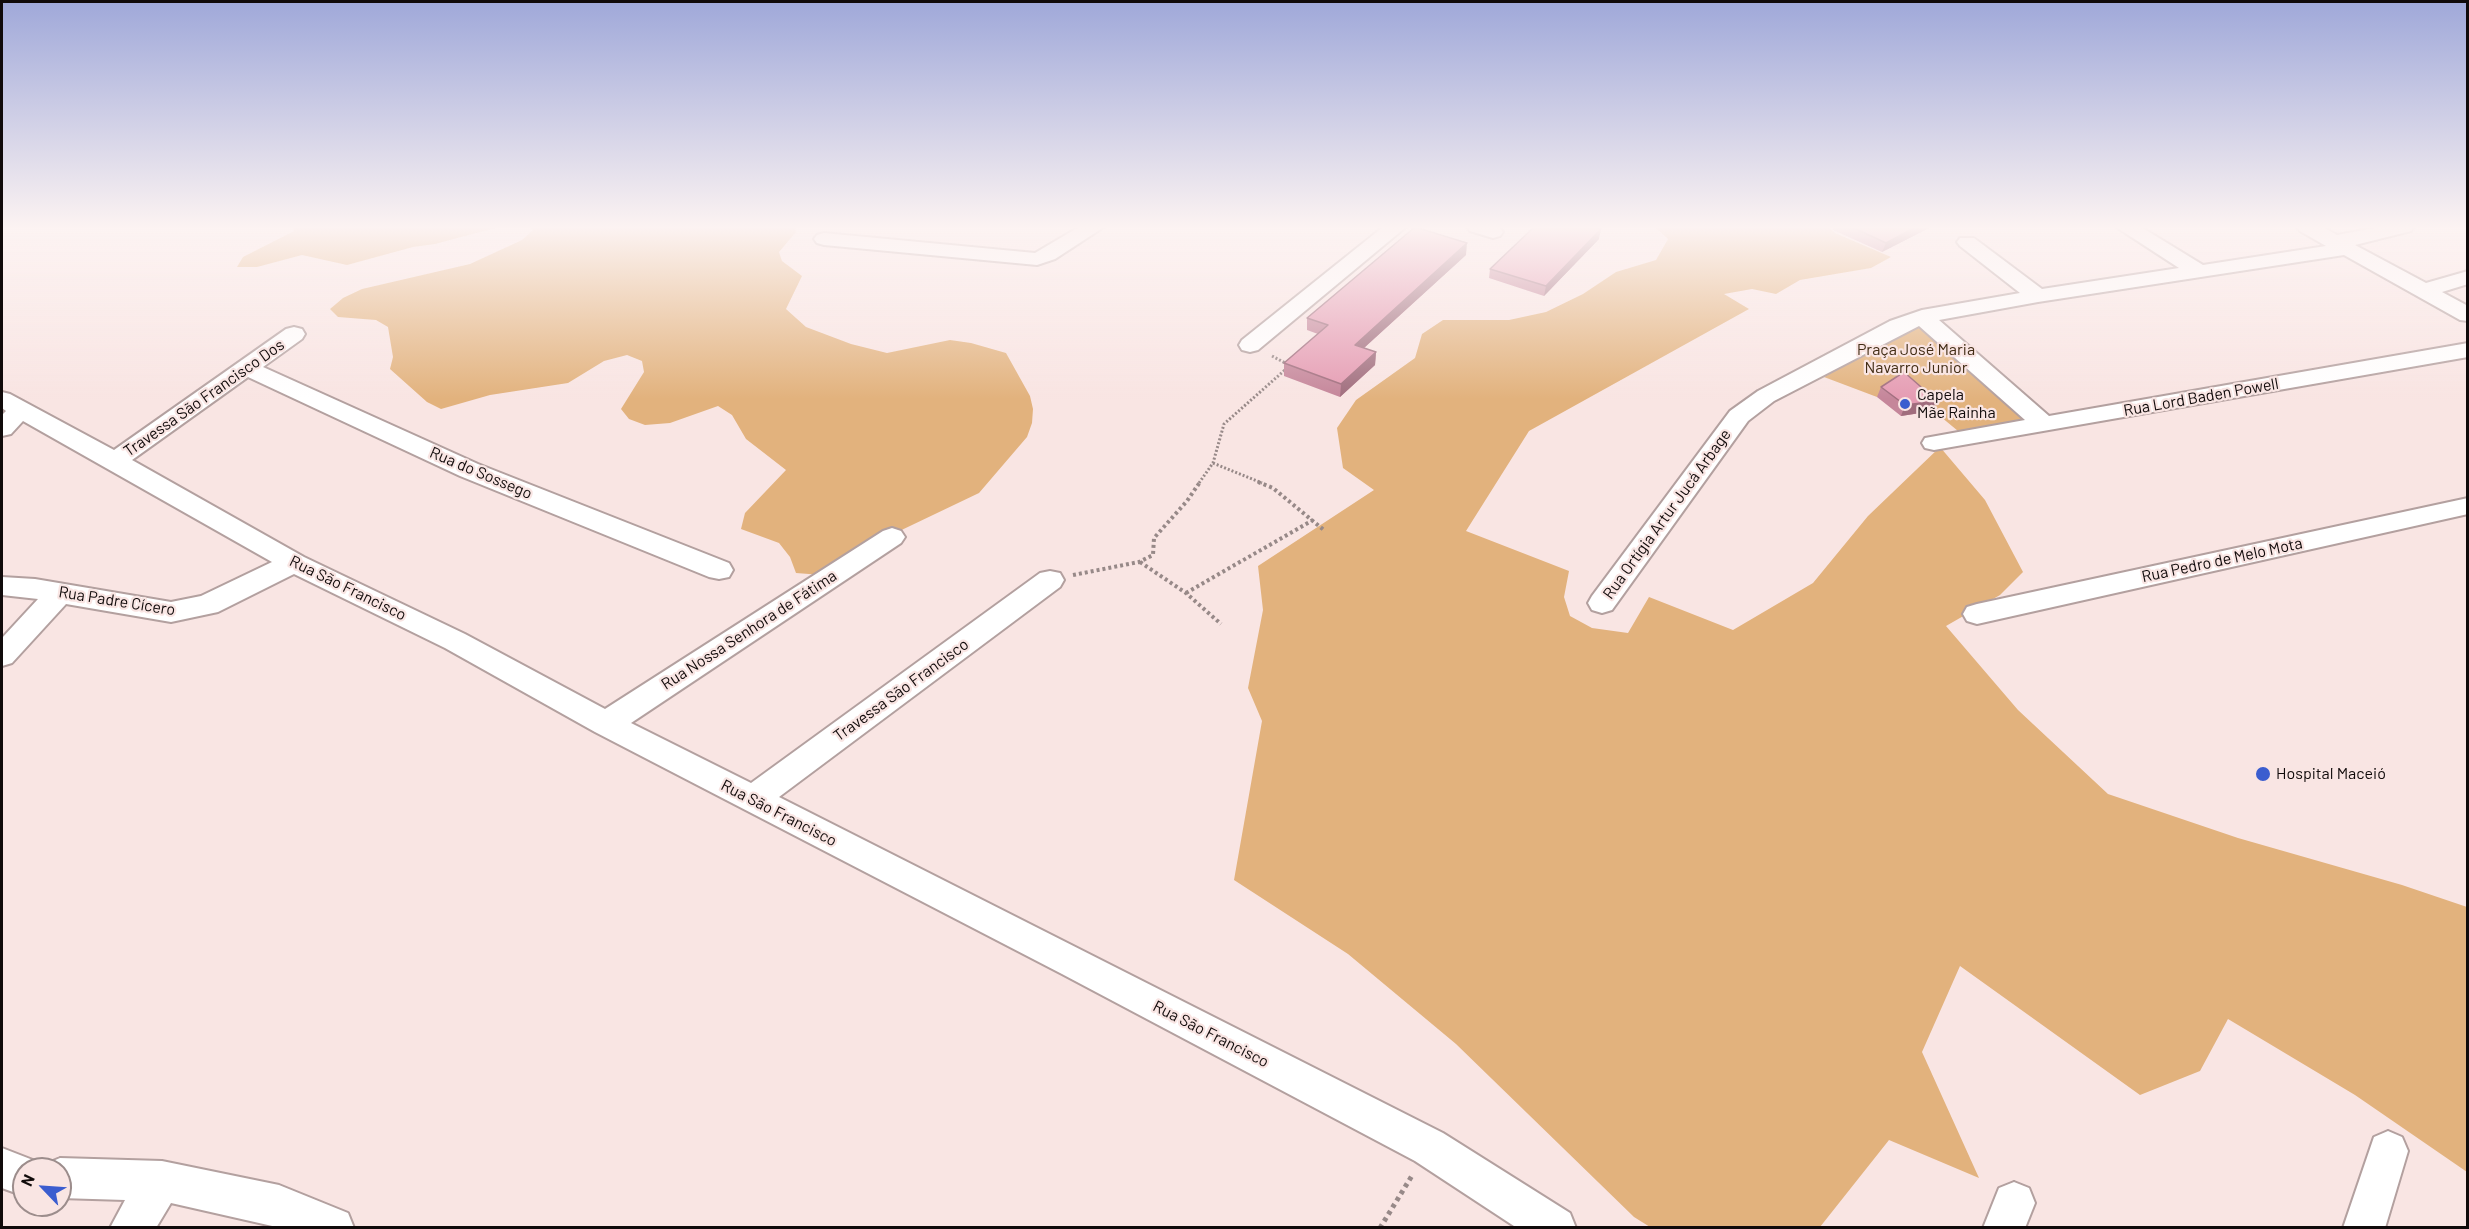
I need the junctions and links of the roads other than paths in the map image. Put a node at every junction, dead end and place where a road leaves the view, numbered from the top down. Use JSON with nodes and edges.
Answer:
{"nodes":[{"id":1,"x":1325,"y":284,"type":"edge"},
{"id":2,"x":2023,"y":284,"type":"edge"},
{"id":3,"x":2117,"y":284,"type":"edge"},
{"id":4,"x":2412,"y":284,"type":"edge"},
{"id":5,"x":2445,"y":284,"type":"edge"},
{"id":6,"x":2424,"y":291,"type":"junction"},
{"id":7,"x":2038,"y":296,"type":"junction"},
{"id":8,"x":2468,"y":315,"type":"edge"},
{"id":9,"x":1922,"y":317,"type":"junction"},
{"id":10,"x":294,"y":334,"type":"dead end"},
{"id":11,"x":1250,"y":345,"type":"road end"},
{"id":12,"x":2468,"y":350,"type":"edge"},
{"id":13,"x":247,"y":368,"type":"junction"},
{"id":14,"x":11,"y":404,"type":"edge"},
{"id":15,"x":2044,"y":424,"type":"junction"},
{"id":16,"x":2,"y":429,"type":"edge"},
{"id":17,"x":1934,"y":442,"type":"dead end"},
{"id":18,"x":116,"y":460,"type":"junction"},
{"id":19,"x":2468,"y":506,"type":"edge"},
{"id":20,"x":892,"y":537,"type":"dead end"},
{"id":21,"x":294,"y":563,"type":"junction"},
{"id":22,"x":719,"y":570,"type":"dead end"},
{"id":23,"x":1050,"y":580,"type":"road end"},
{"id":24,"x":2,"y":586,"type":"edge"},
{"id":25,"x":60,"y":593,"type":"junction"},
{"id":26,"x":1602,"y":603,"type":"dead end"},
{"id":27,"x":1977,"y":614,"type":"dead end"},
{"id":28,"x":2,"y":656,"type":"edge"},
{"id":29,"x":606,"y":724,"type":"junction"},
{"id":30,"x":753,"y":799,"type":"junction"},
{"id":31,"x":2388,"y":1151,"type":"dead end"},
{"id":32,"x":72,"y":1178,"type":"edge"},
{"id":33,"x":162,"y":1181,"type":"junction"},
{"id":34,"x":131,"y":1227,"type":"edge"},
{"id":35,"x":333,"y":1227,"type":"edge"},
{"id":36,"x":1555,"y":1227,"type":"edge"},
{"id":37,"x":2364,"y":1227,"type":"edge"}],
"edges":[{"from":1,"to":11,"type":"street"},
{"from":2,"to":7,"type":"street"},
{"from":3,"to":7,"type":"street","name":"Rua Ortígia Artur Jucá Arbage"},
{"from":4,"to":6,"type":"street"},
{"from":5,"to":6,"type":"street"},
{"from":6,"to":8,"type":"street"},
{"from":7,"to":9,"type":"street","name":"Rua Ortígia Artur Jucá Arbage"},
{"from":9,"to":15,"type":"street"},
{"from":9,"to":26,"type":"street","name":"Rua Ortígia Artur Jucá Arbage"},
{"from":10,"to":13,"type":"street","name":"Travessa São Francisco Dos"},
{"from":12,"to":15,"type":"street","name":"Rua Lord Baden Powell"},
{"from":13,"to":18,"type":"street","name":"Travessa São Francisco Dos"},
{"from":13,"to":22,"type":"street","name":"Rua do Sossego"},
{"from":14,"to":16,"type":"street"},
{"from":14,"to":18,"type":"street","name":"Rua São Francisco"},
{"from":15,"to":17,"type":"street","name":"Rua Lord Baden Powell"},
{"from":18,"to":21,"type":"street","name":"Rua São Francisco"},
{"from":19,"to":27,"type":"street","name":"Rua Pedro de Melo Mota"},
{"from":20,"to":29,"type":"street","name":"Rua Nossa Senhora de Fátima"},
{"from":21,"to":25,"type":"street","name":"Rua Padre Cícero"},
{"from":21,"to":29,"type":"street","name":"Rua São Francisco"},
{"from":23,"to":30,"type":"street","name":"Travessa São Francisco"},
{"from":24,"to":25,"type":"street","name":"Rua Padre Cícero"},
{"from":25,"to":28,"type":"street"},
{"from":29,"to":30,"type":"street","name":"Rua São Francisco"},
{"from":30,"to":36,"type":"street","name":"Rua São Francisco"},
{"from":31,"to":37,"type":"street"},
{"from":32,"to":33,"type":"street"},
{"from":33,"to":34,"type":"street"},
{"from":33,"to":35,"type":"street"}]}
